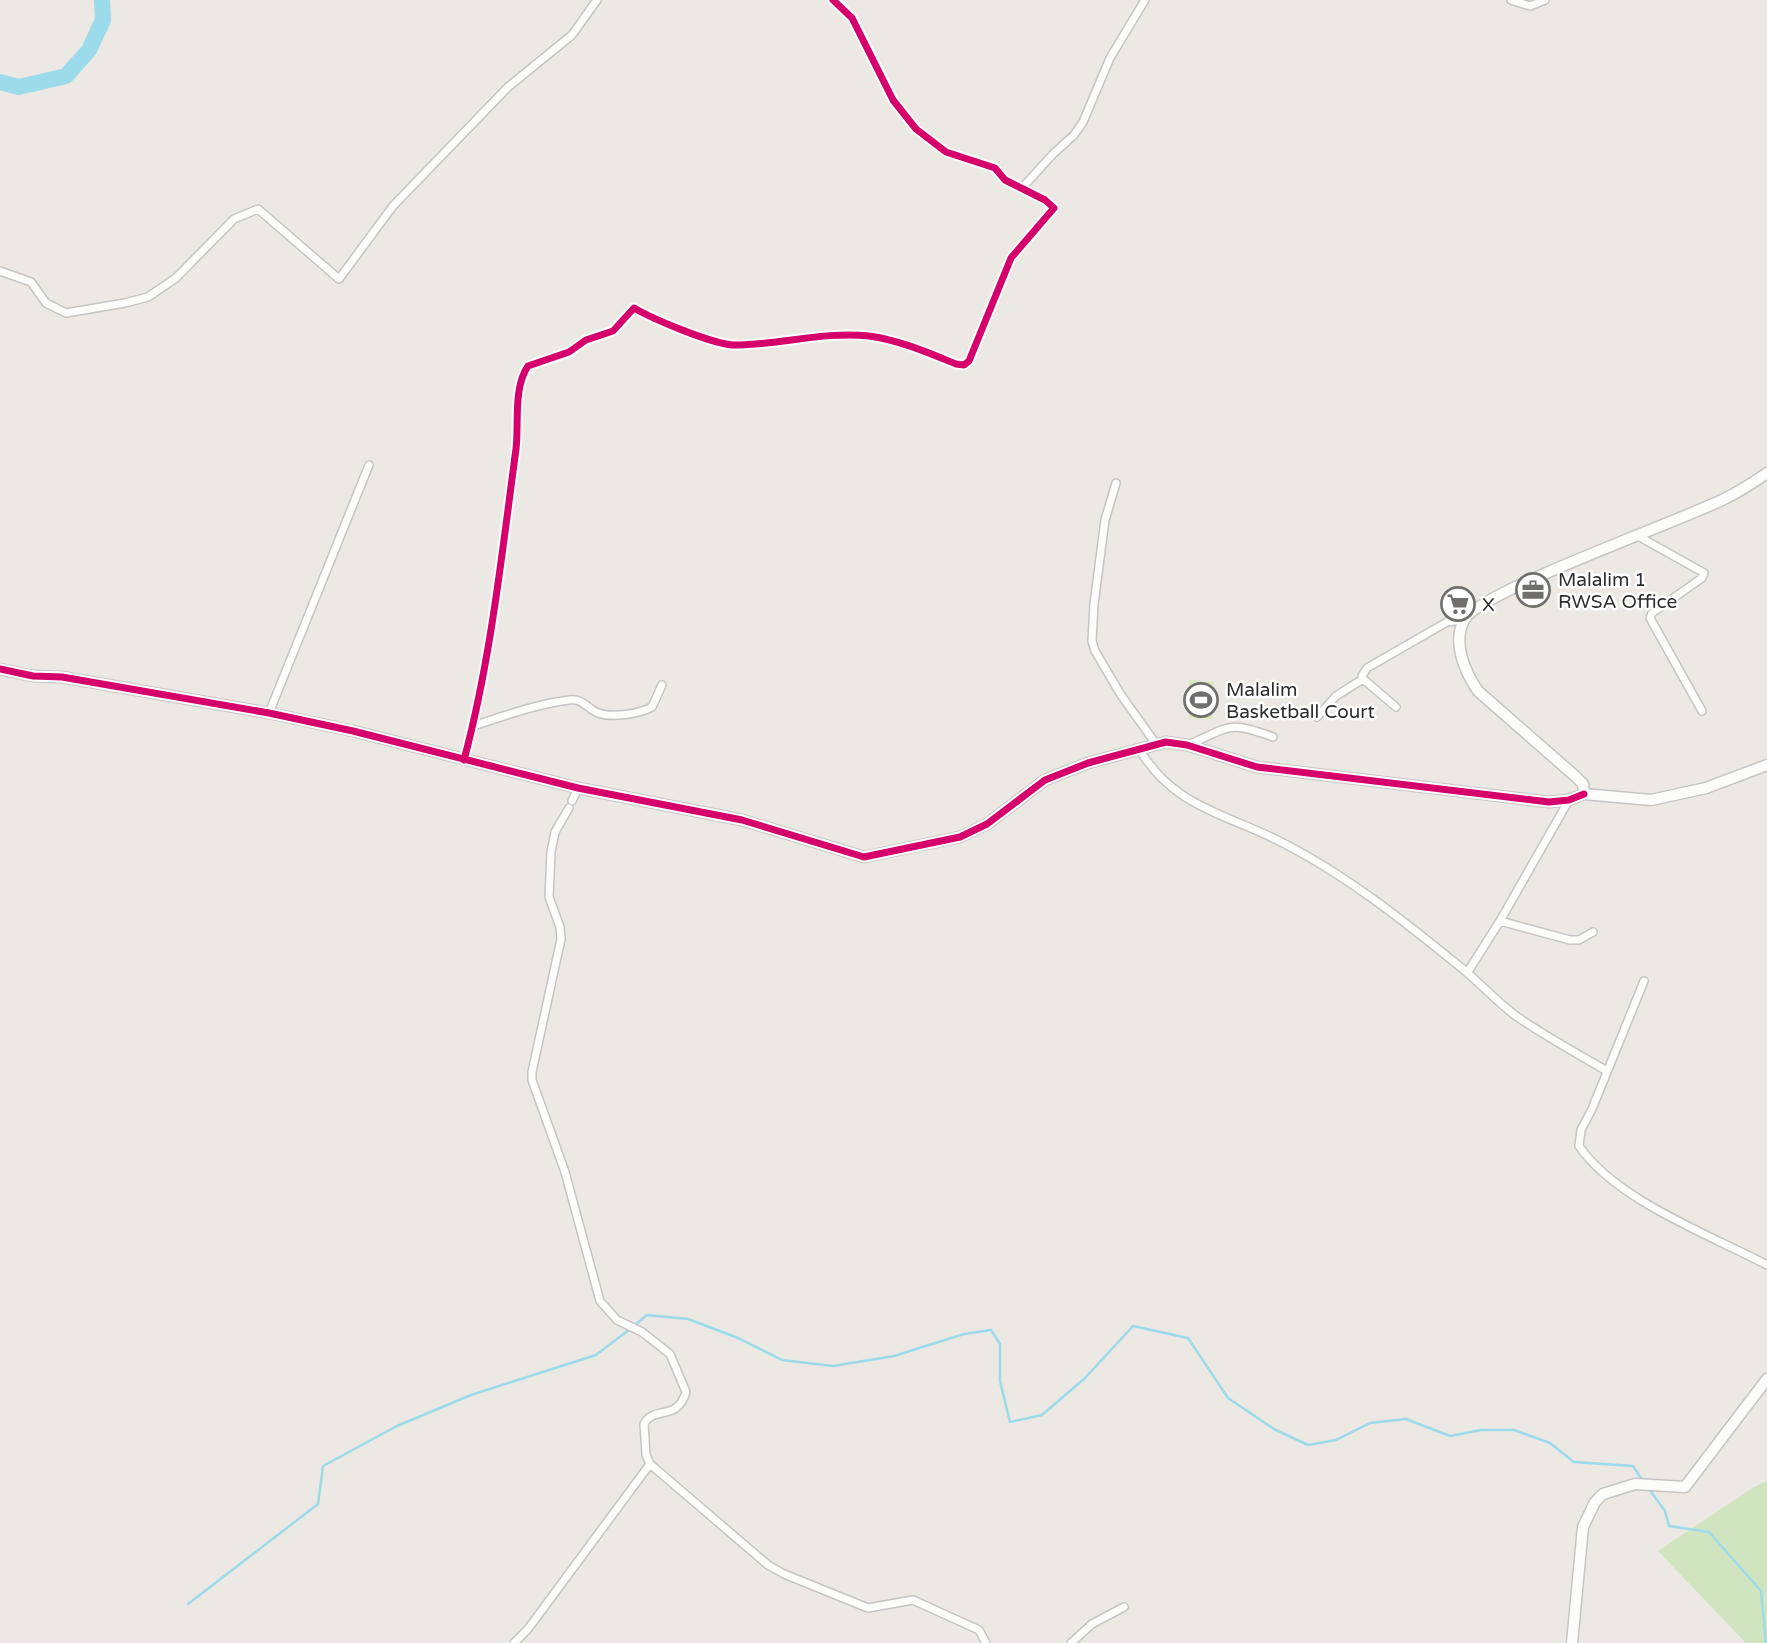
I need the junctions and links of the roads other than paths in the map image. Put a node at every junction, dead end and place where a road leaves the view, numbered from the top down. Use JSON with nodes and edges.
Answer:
{"nodes":[{"id":1,"x":597,"y":0,"type":"edge"},
{"id":2,"x":833,"y":0,"type":"edge"},
{"id":3,"x":1145,"y":0,"type":"edge"},
{"id":4,"x":1511,"y":0,"type":"edge"},
{"id":5,"x":1545,"y":0,"type":"edge"},
{"id":6,"x":1022,"y":188,"type":"junction"},
{"id":7,"x":0,"y":271,"type":"edge"},
{"id":8,"x":369,"y":465,"type":"dead end"},
{"id":9,"x":1767,"y":473,"type":"edge"},
{"id":10,"x":1116,"y":483,"type":"dead end"},
{"id":11,"x":1638,"y":536,"type":"junction"},
{"id":12,"x":1464,"y":620,"type":"junction"},
{"id":13,"x":0,"y":669,"type":"edge"},
{"id":14,"x":1363,"y":680,"type":"junction"},
{"id":15,"x":662,"y":685,"type":"dead end"},
{"id":16,"x":1396,"y":707,"type":"dead end"},
{"id":17,"x":1702,"y":711,"type":"dead end"},
{"id":18,"x":268,"y":713,"type":"junction"},
{"id":19,"x":1317,"y":717,"type":"dead end"},
{"id":20,"x":473,"y":726,"type":"junction"},
{"id":21,"x":1273,"y":737,"type":"dead end"},
{"id":22,"x":1156,"y":744,"type":"junction"},
{"id":23,"x":1187,"y":745,"type":"junction"},
{"id":24,"x":1139,"y":749,"type":"junction"},
{"id":25,"x":464,"y":760,"type":"junction"},
{"id":26,"x":1767,"y":765,"type":"edge"},
{"id":27,"x":578,"y":788,"type":"junction"},
{"id":28,"x":1584,"y":794,"type":"junction"},
{"id":29,"x":1569,"y":800,"type":"junction"},
{"id":30,"x":1500,"y":921,"type":"junction"},
{"id":31,"x":1593,"y":932,"type":"dead end"},
{"id":32,"x":1467,"y":972,"type":"junction"},
{"id":33,"x":1644,"y":981,"type":"dead end"},
{"id":34,"x":1606,"y":1071,"type":"junction"},
{"id":35,"x":1767,"y":1265,"type":"edge"},
{"id":36,"x":1767,"y":1378,"type":"edge"},
{"id":37,"x":650,"y":1464,"type":"junction"},
{"id":38,"x":1124,"y":1607,"type":"dead end"},
{"id":39,"x":514,"y":1643,"type":"edge"},
{"id":40,"x":986,"y":1643,"type":"edge"},
{"id":41,"x":1071,"y":1643,"type":"edge"},
{"id":42,"x":1572,"y":1643,"type":"edge"}],
"edges":[{"from":1,"to":7,"type":"street"},
{"from":2,"to":6,"type":"street"},
{"from":3,"to":6,"type":"street"},
{"from":4,"to":5,"type":"street"},
{"from":6,"to":20,"type":"street"},
{"from":8,"to":18,"type":"street"},
{"from":9,"to":11,"type":"street"},
{"from":10,"to":22,"type":"street"},
{"from":11,"to":12,"type":"street"},
{"from":11,"to":17,"type":"street"},
{"from":12,"to":14,"type":"street"},
{"from":12,"to":28,"type":"street"},
{"from":13,"to":18,"type":"street"},
{"from":14,"to":16,"type":"street"},
{"from":14,"to":19,"type":"street"},
{"from":15,"to":20,"type":"street"},
{"from":18,"to":25,"type":"street"},
{"from":20,"to":25,"type":"street"},
{"from":21,"to":23,"type":"street"},
{"from":22,"to":23,"type":"street"},
{"from":22,"to":24,"type":"street"},
{"from":23,"to":29,"type":"street"},
{"from":24,"to":27,"type":"street"},
{"from":24,"to":32,"type":"street"},
{"from":25,"to":27,"type":"street"},
{"from":26,"to":28,"type":"street"},
{"from":27,"to":37,"type":"street"},
{"from":28,"to":29,"type":"street"},
{"from":29,"to":30,"type":"street"},
{"from":30,"to":31,"type":"street"},
{"from":30,"to":32,"type":"street"},
{"from":32,"to":34,"type":"street"},
{"from":33,"to":34,"type":"street"},
{"from":34,"to":35,"type":"street"},
{"from":36,"to":42,"type":"street"},
{"from":37,"to":39,"type":"street"},
{"from":37,"to":40,"type":"street"},
{"from":38,"to":41,"type":"street"}]}
